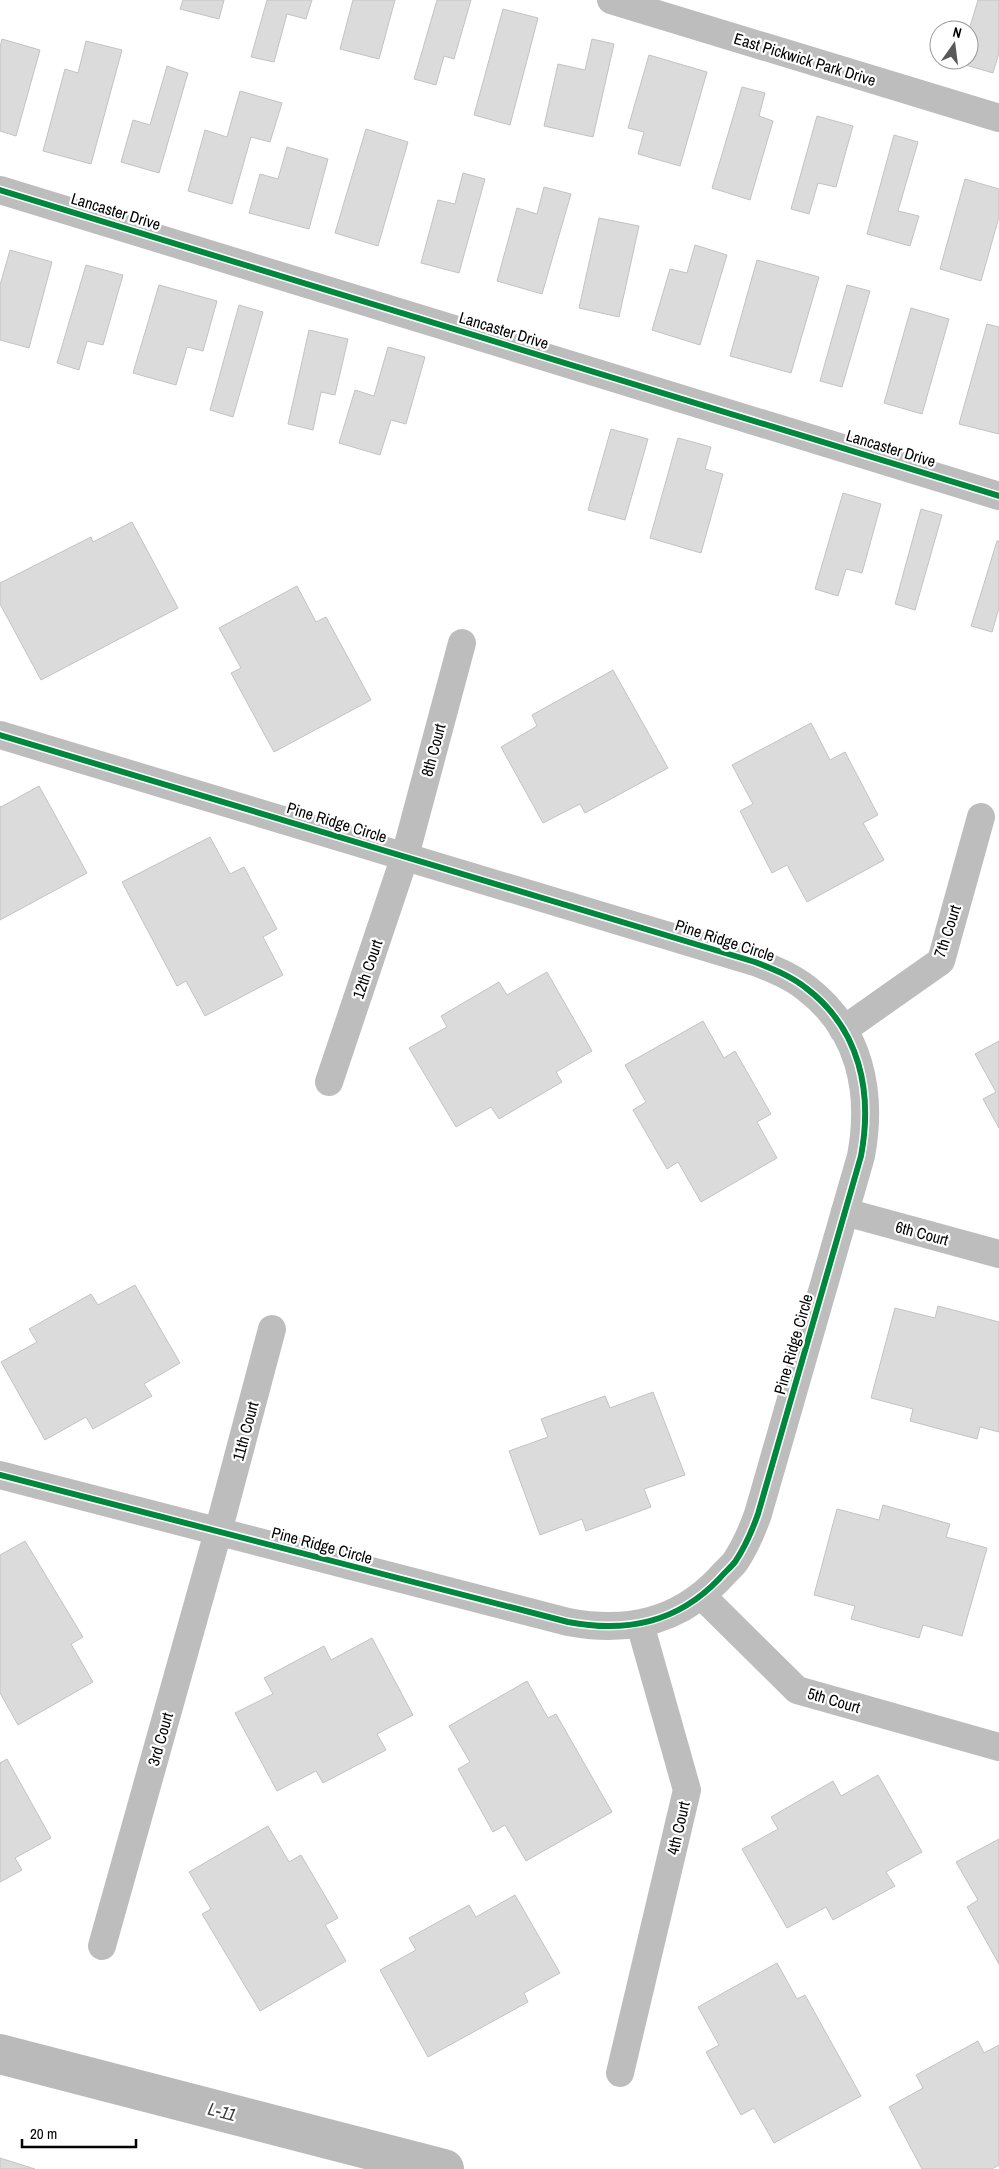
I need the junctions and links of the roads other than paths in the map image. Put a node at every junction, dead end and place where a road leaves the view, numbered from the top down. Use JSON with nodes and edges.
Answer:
{"nodes":[{"id":1,"x":611,"y":0,"type":"edge"},
{"id":2,"x":999,"y":118,"type":"edge"},
{"id":3,"x":0,"y":190,"type":"edge"},
{"id":4,"x":999,"y":496,"type":"edge"},
{"id":5,"x":462,"y":643,"type":"dead end"},
{"id":6,"x":0,"y":735,"type":"edge"},
{"id":7,"x":980,"y":817,"type":"dead end"},
{"id":8,"x":404,"y":856,"type":"junction"},
{"id":9,"x":844,"y":1030,"type":"junction"},
{"id":10,"x":329,"y":1082,"type":"dead end"},
{"id":11,"x":845,"y":1212,"type":"junction"},
{"id":12,"x":999,"y":1254,"type":"edge"},
{"id":13,"x":272,"y":1330,"type":"dead end"},
{"id":14,"x":0,"y":1475,"type":"edge"},
{"id":15,"x":218,"y":1532,"type":"junction"},
{"id":16,"x":702,"y":1596,"type":"junction"},
{"id":17,"x":640,"y":1624,"type":"junction"},
{"id":18,"x":999,"y":1747,"type":"edge"},
{"id":19,"x":102,"y":1946,"type":"dead end"},
{"id":20,"x":620,"y":2073,"type":"dead end"}],
"edges":[{"from":1,"to":2,"type":"street","name":"East Pickwick Park Drive"},
{"from":3,"to":4,"type":"street","name":"Lancaster Drive"},
{"from":5,"to":8,"type":"street","name":"8th Court"},
{"from":6,"to":8,"type":"street","name":"Pine Ridge Circle"},
{"from":7,"to":9,"type":"street","name":"7th Court"},
{"from":8,"to":9,"type":"street","name":"Pine Ridge Circle"},
{"from":8,"to":10,"type":"street","name":"12th Court"},
{"from":9,"to":11,"type":"street","name":"Pine Ridge Circle"},
{"from":11,"to":12,"type":"street","name":"6th Court"},
{"from":11,"to":16,"type":"street","name":"Pine Ridge Circle"},
{"from":13,"to":15,"type":"street","name":"11th Court"},
{"from":14,"to":15,"type":"street","name":"Pine Ridge Circle"},
{"from":15,"to":17,"type":"street","name":"Pine Ridge Circle"},
{"from":15,"to":19,"type":"street","name":"3rd Court"},
{"from":16,"to":17,"type":"street"},
{"from":16,"to":18,"type":"street","name":"5th Court"},
{"from":17,"to":20,"type":"street","name":"4th Court"}]}
